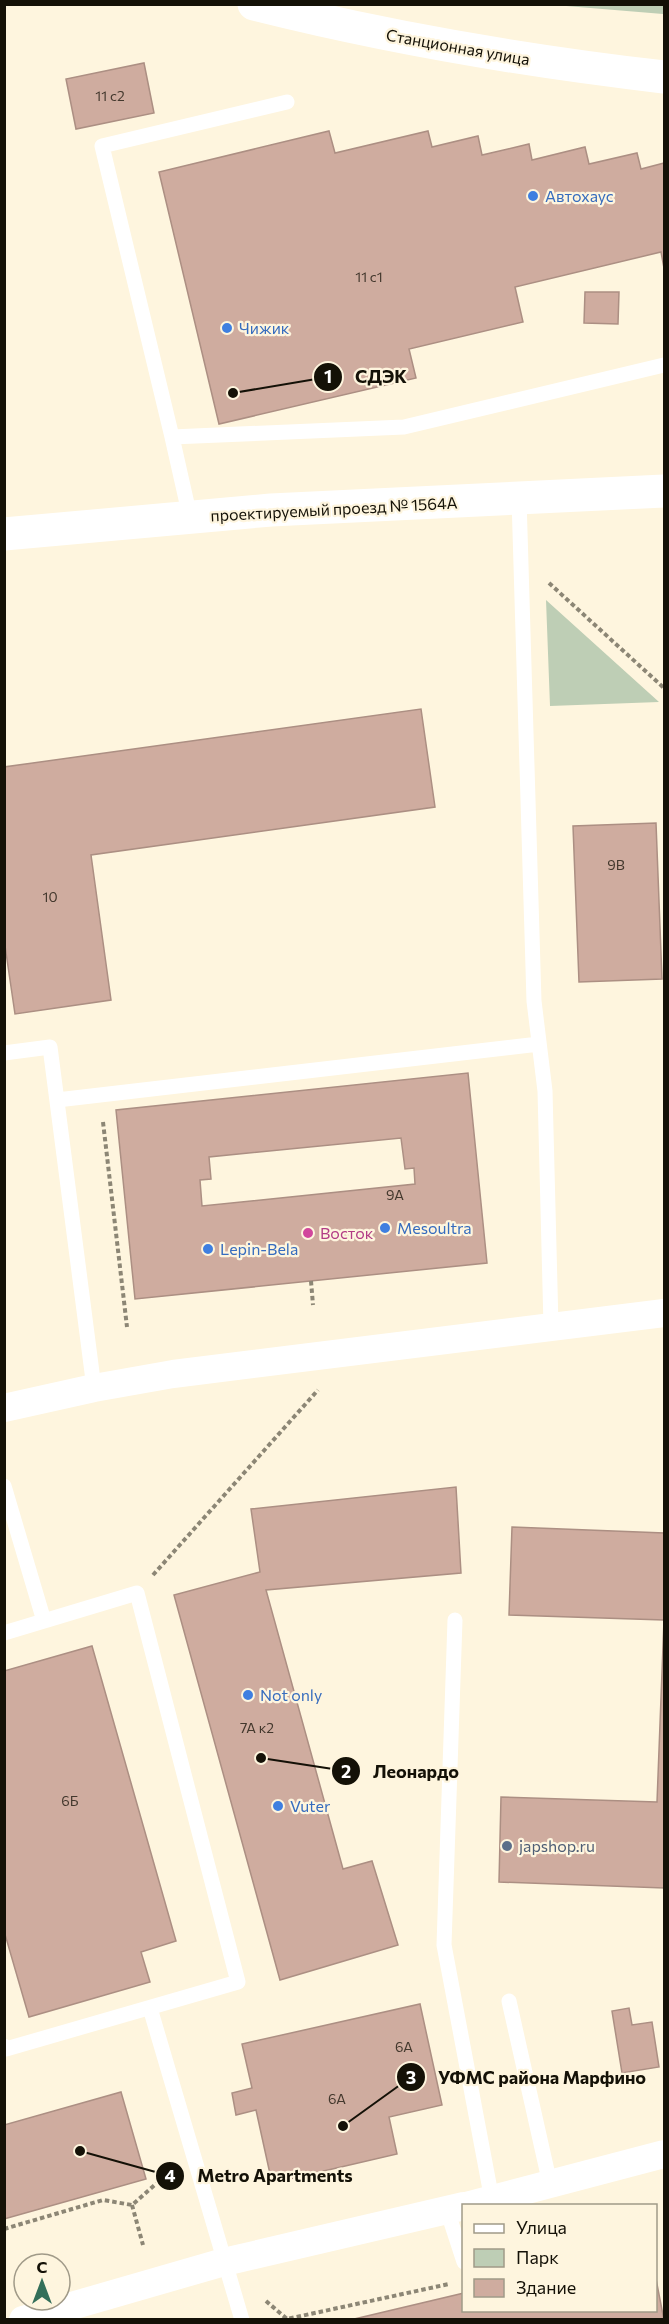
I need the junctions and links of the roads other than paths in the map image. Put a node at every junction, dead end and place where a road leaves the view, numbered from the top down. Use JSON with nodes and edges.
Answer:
{"nodes":[{"id":1,"x":254,"y":4,"type":"edge"},
{"id":2,"x":664,"y":77,"type":"edge"},
{"id":3,"x":288,"y":102,"type":"dead end"},
{"id":4,"x":664,"y":365,"type":"edge"},
{"id":5,"x":172,"y":437,"type":"junction"},
{"id":6,"x":664,"y":491,"type":"edge"},
{"id":7,"x":519,"y":498,"type":"junction"},
{"id":8,"x":190,"y":517,"type":"junction"},
{"id":9,"x":4,"y":534,"type":"edge"},
{"id":10,"x":539,"y":1044,"type":"junction"},
{"id":11,"x":4,"y":1053,"type":"edge"},
{"id":12,"x":57,"y":1100,"type":"junction"},
{"id":13,"x":664,"y":1313,"type":"edge"},
{"id":14,"x":551,"y":1326,"type":"junction"},
{"id":15,"x":94,"y":1388,"type":"junction"},
{"id":16,"x":4,"y":1408,"type":"edge"},
{"id":17,"x":4,"y":1486,"type":"edge"},
{"id":18,"x":455,"y":1620,"type":"dead end"},
{"id":19,"x":44,"y":1621,"type":"junction"},
{"id":20,"x":4,"y":1633,"type":"edge"},
{"id":21,"x":509,"y":2001,"type":"dead end"},
{"id":22,"x":150,"y":2008,"type":"junction"},
{"id":23,"x":4,"y":2046,"type":"edge"},
{"id":24,"x":664,"y":2154,"type":"edge"},
{"id":25,"x":550,"y":2184,"type":"junction"},
{"id":26,"x":467,"y":2204,"type":"edge"},
{"id":27,"x":471,"y":2204,"type":"edge"},
{"id":28,"x":462,"y":2206,"type":"edge"},
{"id":29,"x":224,"y":2262,"type":"junction"},
{"id":30,"x":23,"y":2319,"type":"edge"},
{"id":31,"x":242,"y":2319,"type":"edge"}],
"edges":[{"from":1,"to":2,"type":"main road","name":"Станционная улица"},
{"from":3,"to":5,"type":"lane"},
{"from":4,"to":5,"type":"lane"},
{"from":5,"to":8,"type":"lane"},
{"from":6,"to":7,"type":"main road","name":"проектируемый проезд № 1564А"},
{"from":7,"to":8,"type":"main road","name":"проектируемый проезд № 1564А"},
{"from":7,"to":10,"type":"lane"},
{"from":8,"to":9,"type":"main road","name":"проектируемый проезд № 1564А"},
{"from":10,"to":12,"type":"lane"},
{"from":10,"to":14,"type":"lane"},
{"from":11,"to":12,"type":"lane"},
{"from":12,"to":15,"type":"lane"},
{"from":13,"to":14,"type":"street"},
{"from":14,"to":15,"type":"street"},
{"from":15,"to":16,"type":"street"},
{"from":17,"to":19,"type":"lane"},
{"from":18,"to":26,"type":"lane"},
{"from":19,"to":20,"type":"lane"},
{"from":19,"to":22,"type":"lane"},
{"from":21,"to":25,"type":"lane"},
{"from":22,"to":23,"type":"lane"},
{"from":22,"to":29,"type":"lane"},
{"from":24,"to":25,"type":"street"},
{"from":25,"to":27,"type":"street"},
{"from":28,"to":29,"type":"street"},
{"from":29,"to":30,"type":"street"},
{"from":29,"to":31,"type":"lane"}]}
